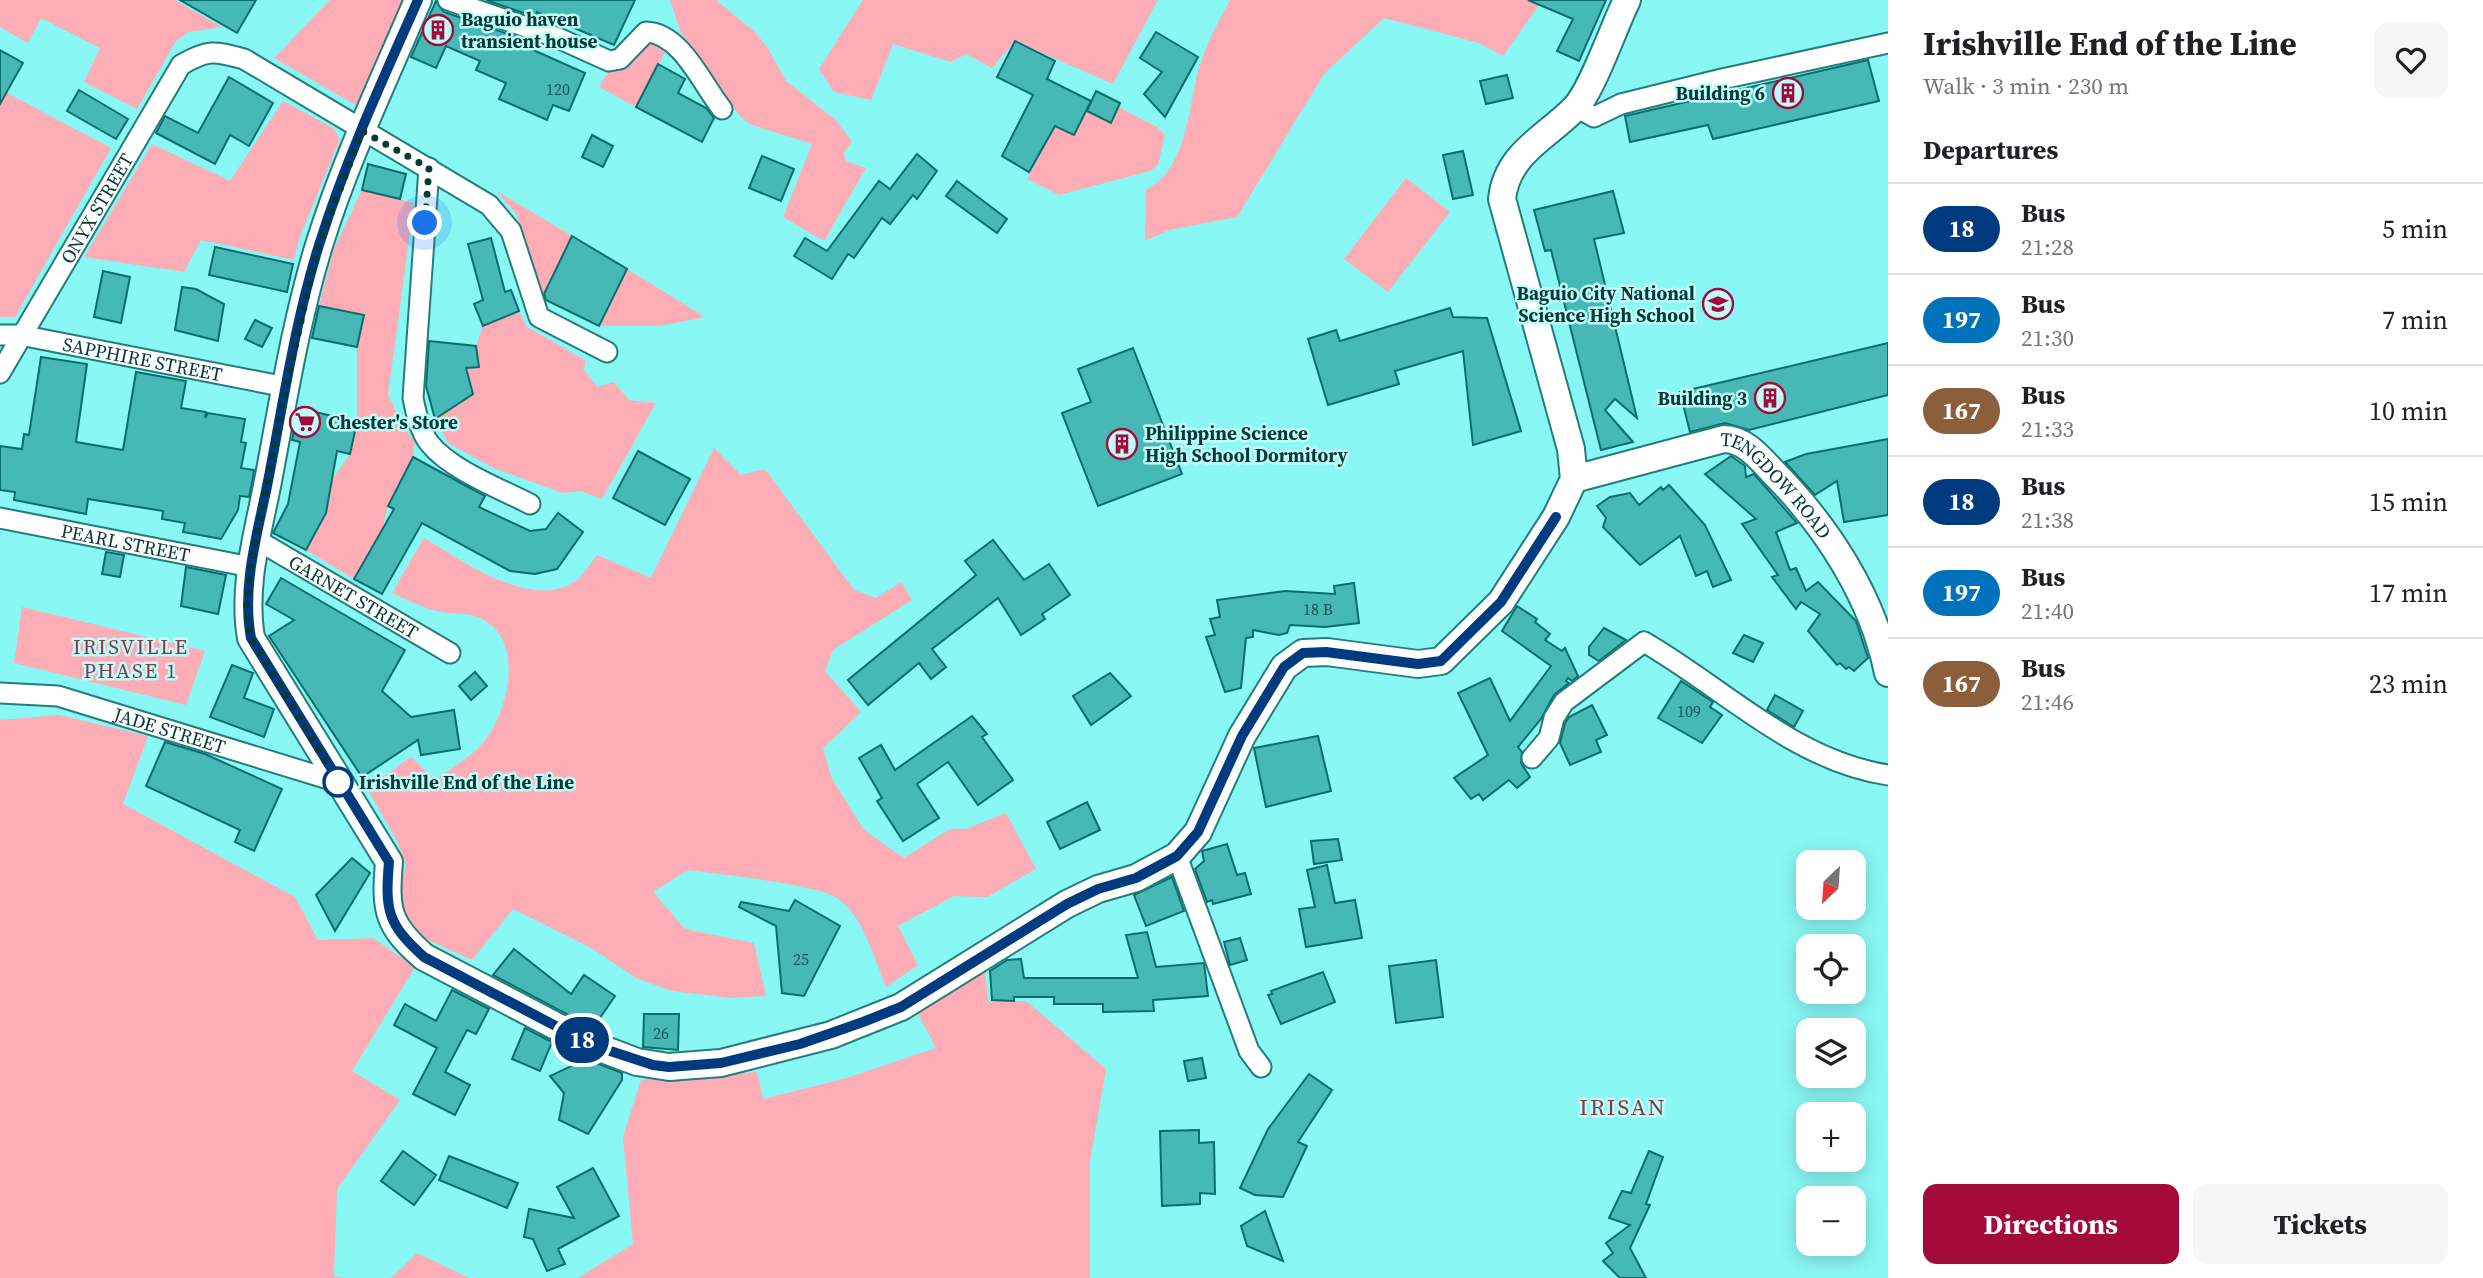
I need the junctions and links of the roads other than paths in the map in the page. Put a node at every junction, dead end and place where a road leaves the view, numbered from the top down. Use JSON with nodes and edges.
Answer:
{"nodes":[{"id":1,"x":418,"y":0,"type":"edge"},
{"id":2,"x":448,"y":0,"type":"edge"},
{"id":3,"x":1627,"y":0,"type":"edge"},
{"id":4,"x":1888,"y":43,"type":"edge"},
{"id":5,"x":1576,"y":107,"type":"junction"},
{"id":6,"x":722,"y":109,"type":"dead end"},
{"id":7,"x":362,"y":131,"type":"junction"},
{"id":8,"x":429,"y":168,"type":"junction"},
{"id":9,"x":10,"y":335,"type":"edge"},
{"id":10,"x":607,"y":352,"type":"dead end"},
{"id":11,"x":0,"y":373,"type":"edge"},
{"id":12,"x":286,"y":387,"type":"junction"},
{"id":13,"x":1574,"y":478,"type":"junction"},
{"id":14,"x":530,"y":504,"type":"dead end"},
{"id":15,"x":0,"y":518,"type":"edge"},
{"id":16,"x":257,"y":540,"type":"junction"},
{"id":17,"x":251,"y":566,"type":"junction"},
{"id":18,"x":450,"y":653,"type":"dead end"},
{"id":19,"x":1888,"y":673,"type":"edge"},
{"id":20,"x":0,"y":693,"type":"edge"},
{"id":21,"x":1532,"y":758,"type":"dead end"},
{"id":22,"x":1888,"y":775,"type":"edge"},
{"id":23,"x":338,"y":782,"type":"junction"},
{"id":24,"x":1177,"y":856,"type":"junction"},
{"id":25,"x":1261,"y":1067,"type":"dead end"}],
"edges":[{"from":1,"to":7,"type":"street"},
{"from":2,"to":6,"type":"street"},
{"from":3,"to":5,"type":"street"},
{"from":4,"to":5,"type":"street"},
{"from":5,"to":13,"type":"street"},
{"from":7,"to":8,"type":"street"},
{"from":7,"to":9,"type":"street","name":"ONYX STREET"},
{"from":7,"to":12,"type":"street"},
{"from":8,"to":10,"type":"street"},
{"from":8,"to":14,"type":"street"},
{"from":9,"to":11,"type":"street","name":"ONYX STREET"},
{"from":9,"to":12,"type":"street","name":"SAPPHIRE STREET"},
{"from":12,"to":16,"type":"street"},
{"from":13,"to":19,"type":"street","name":"TENGDOW ROAD"},
{"from":13,"to":24,"type":"street"},
{"from":15,"to":17,"type":"street","name":"PEARL STREET"},
{"from":16,"to":17,"type":"street"},
{"from":16,"to":18,"type":"street","name":"GARNET STREET"},
{"from":17,"to":23,"type":"street"},
{"from":20,"to":23,"type":"street","name":"JADE STREET"},
{"from":21,"to":22,"type":"street"},
{"from":23,"to":24,"type":"street"},
{"from":24,"to":25,"type":"street"}]}
